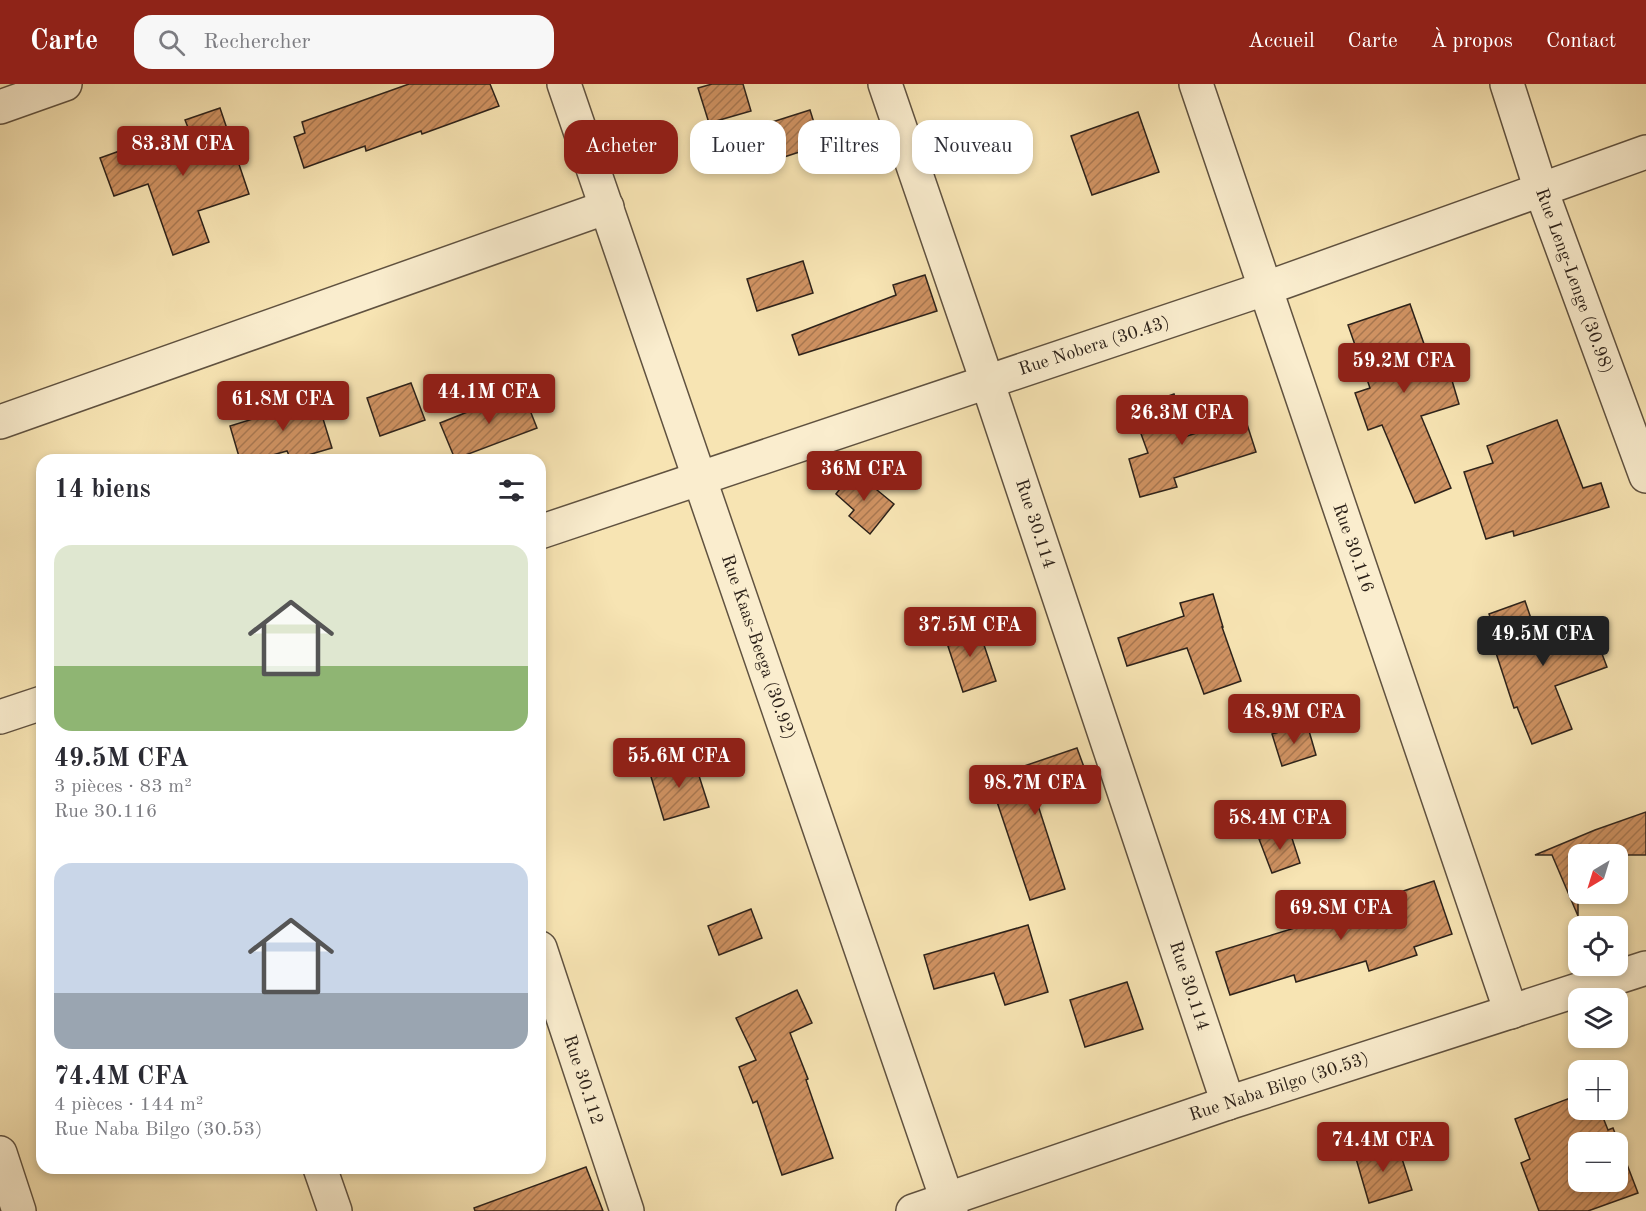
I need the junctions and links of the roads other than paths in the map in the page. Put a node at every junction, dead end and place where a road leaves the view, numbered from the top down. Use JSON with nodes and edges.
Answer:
{"nodes":[{"id":1,"x":65,"y":84,"type":"edge"},
{"id":2,"x":564,"y":84,"type":"edge"},
{"id":3,"x":885,"y":84,"type":"edge"},
{"id":4,"x":1196,"y":84,"type":"edge"},
{"id":5,"x":1507,"y":84,"type":"edge"},
{"id":6,"x":0,"y":107,"type":"edge"},
{"id":7,"x":1646,"y":152,"type":"edge"},
{"id":8,"x":1541,"y":190,"type":"junction"},
{"id":9,"x":607,"y":207,"type":"junction"},
{"id":10,"x":1264,"y":289,"type":"junction"},
{"id":11,"x":987,"y":381,"type":"junction"},
{"id":12,"x":0,"y":422,"type":"edge"},
{"id":13,"x":1646,"y":476,"type":"edge"},
{"id":14,"x":700,"y":477,"type":"junction"},
{"id":15,"x":546,"y":530,"type":"edge"},
{"id":16,"x":36,"y":705,"type":"edge"},
{"id":17,"x":0,"y":717,"type":"edge"},
{"id":18,"x":546,"y":966,"type":"edge"},
{"id":19,"x":1646,"y":968,"type":"edge"},
{"id":20,"x":1511,"y":1012,"type":"junction"},
{"id":21,"x":1228,"y":1102,"type":"junction"},
{"id":22,"x":0,"y":1154,"type":"edge"},
{"id":23,"x":322,"y":1174,"type":"edge"},
{"id":24,"x":950,"y":1205,"type":"edge"},
{"id":25,"x":19,"y":1211,"type":"edge"},
{"id":26,"x":335,"y":1211,"type":"edge"},
{"id":27,"x":627,"y":1211,"type":"edge"},
{"id":28,"x":913,"y":1211,"type":"edge"}],
"edges":[{"from":1,"to":6,"type":"street"},
{"from":2,"to":9,"type":"street","name":"Rue Kaas-Beega (30.92)"},
{"from":3,"to":11,"type":"street","name":"Rue 30.114"},
{"from":4,"to":10,"type":"street","name":"Rue 30.116"},
{"from":5,"to":8,"type":"street","name":"Rue Leng-Lenge (30.98)"},
{"from":7,"to":8,"type":"street","name":"Rue Nobera (30.43)"},
{"from":8,"to":10,"type":"street","name":"Rue Nobera (30.43)"},
{"from":8,"to":13,"type":"street","name":"Rue Leng-Lenge (30.98)"},
{"from":9,"to":12,"type":"street"},
{"from":9,"to":14,"type":"street","name":"Rue Kaas-Beega (30.92)"},
{"from":10,"to":11,"type":"street","name":"Rue Nobera (30.43)"},
{"from":10,"to":20,"type":"street","name":"Rue 30.116"},
{"from":11,"to":14,"type":"street","name":"Rue Nobera (30.43)"},
{"from":11,"to":21,"type":"street","name":"Rue 30.114"},
{"from":14,"to":15,"type":"street","name":"Rue Nobera (30.43)"},
{"from":14,"to":24,"type":"street","name":"Rue Kaas-Beega (30.92)"},
{"from":16,"to":17,"type":"street"},
{"from":18,"to":27,"type":"street","name":"Rue 30.112"},
{"from":19,"to":20,"type":"street","name":"Rue Naba Bilgo (30.53)"},
{"from":20,"to":21,"type":"street","name":"Rue Naba Bilgo (30.53)"},
{"from":21,"to":24,"type":"street","name":"Rue Naba Bilgo (30.53)"},
{"from":22,"to":25,"type":"street"},
{"from":23,"to":26,"type":"street"},
{"from":24,"to":28,"type":"street","name":"Rue Naba Bilgo (30.53)"}]}
